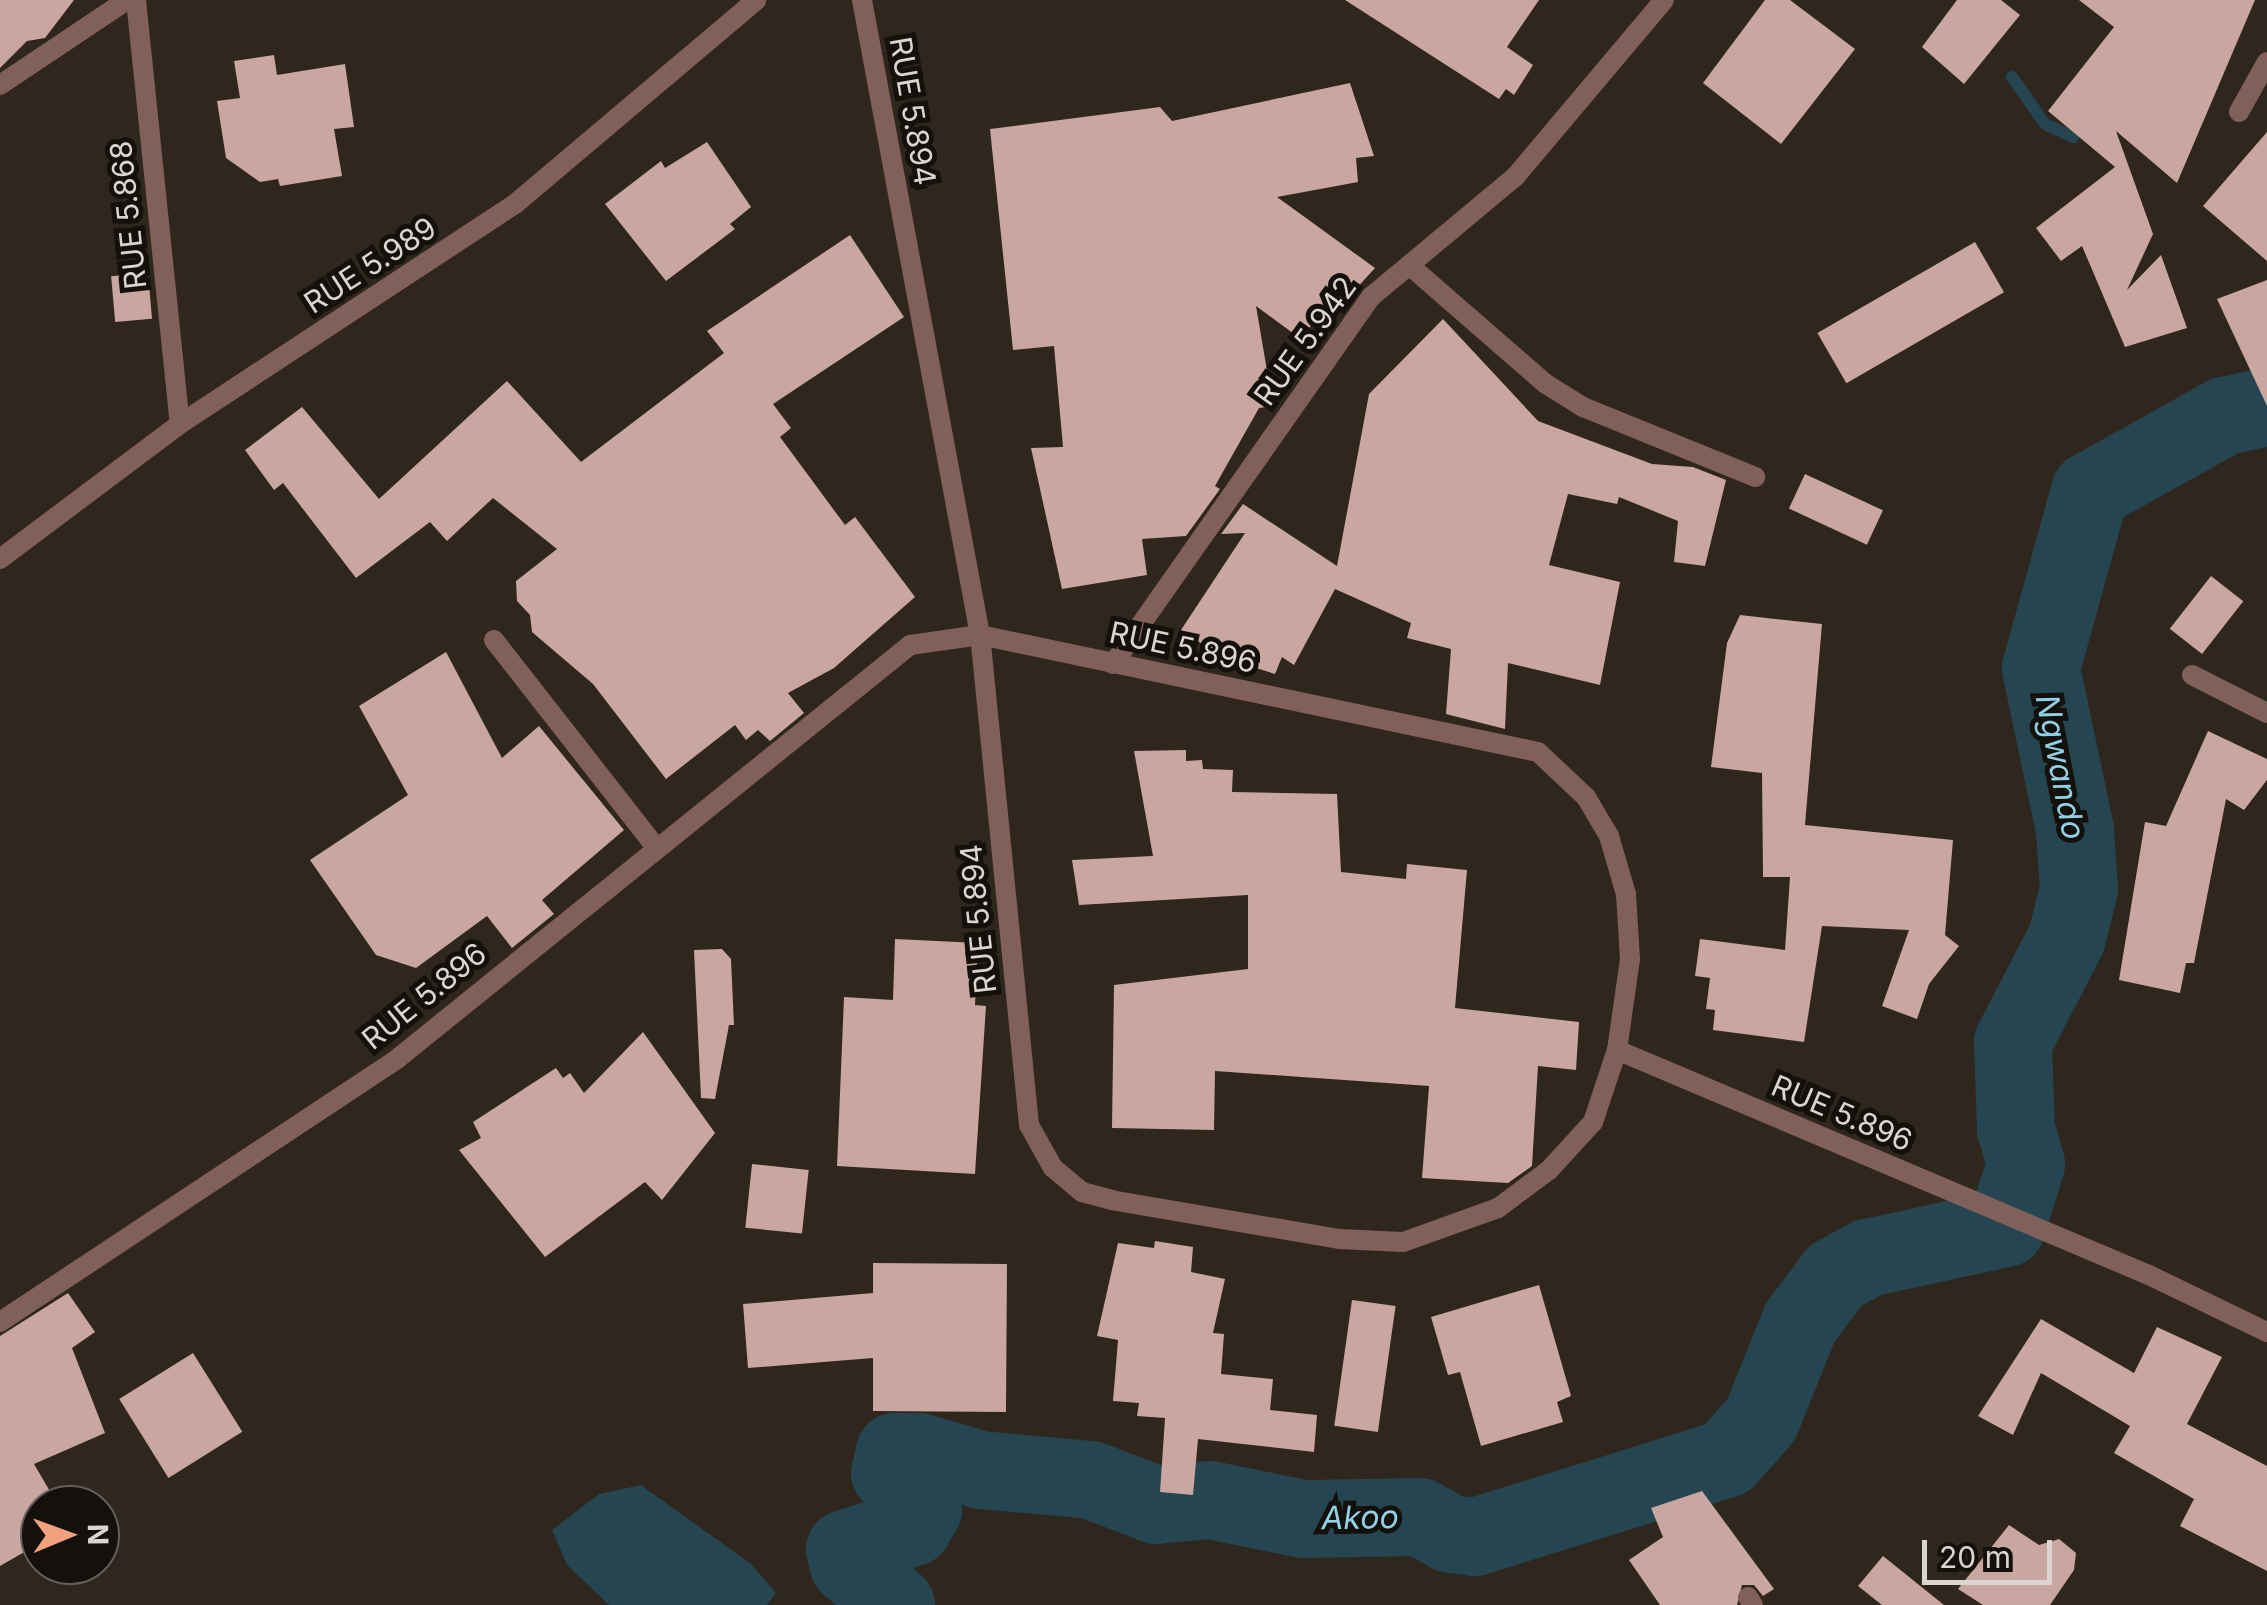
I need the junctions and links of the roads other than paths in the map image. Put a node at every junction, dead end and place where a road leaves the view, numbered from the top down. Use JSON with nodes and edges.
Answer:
{"nodes":[{"id":1,"x":126,"y":0,"type":"edge"},
{"id":2,"x":136,"y":0,"type":"edge"},
{"id":3,"x":756,"y":0,"type":"edge"},
{"id":4,"x":862,"y":0,"type":"edge"},
{"id":5,"x":1664,"y":0,"type":"edge"},
{"id":6,"x":2267,"y":62,"type":"edge"},
{"id":7,"x":0,"y":85,"type":"edge"},
{"id":8,"x":2239,"y":112,"type":"dead end"},
{"id":9,"x":1410,"y":264,"type":"junction"},
{"id":10,"x":180,"y":424,"type":"junction"},
{"id":11,"x":1755,"y":477,"type":"dead end"},
{"id":12,"x":0,"y":559,"type":"edge"},
{"id":13,"x":980,"y":636,"type":"junction"},
{"id":14,"x":494,"y":640,"type":"dead end"},
{"id":15,"x":1114,"y":664,"type":"junction"},
{"id":16,"x":2192,"y":675,"type":"dead end"},
{"id":17,"x":2267,"y":713,"type":"edge"},
{"id":18,"x":656,"y":846,"type":"junction"},
{"id":19,"x":1617,"y":1050,"type":"junction"},
{"id":20,"x":0,"y":1322,"type":"edge"},
{"id":21,"x":2267,"y":1332,"type":"edge"}],
"edges":[{"from":1,"to":7,"type":"street"},
{"from":2,"to":10,"type":"street","name":"RUE 5.868"},
{"from":3,"to":10,"type":"street","name":"RUE 5.989"},
{"from":4,"to":13,"type":"street","name":"RUE 5.894"},
{"from":5,"to":9,"type":"street","name":"RUE 5.942"},
{"from":6,"to":8,"type":"street"},
{"from":9,"to":11,"type":"street"},
{"from":9,"to":15,"type":"street","name":"RUE 5.942"},
{"from":10,"to":12,"type":"street","name":"RUE 5.989"},
{"from":13,"to":15,"type":"street","name":"RUE 5.896"},
{"from":13,"to":18,"type":"street","name":"RUE 5.896"},
{"from":13,"to":19,"type":"street","name":"RUE 5.894"},
{"from":14,"to":18,"type":"street"},
{"from":15,"to":19,"type":"street","name":"RUE 5.896"},
{"from":16,"to":17,"type":"street"},
{"from":18,"to":20,"type":"street","name":"RUE 5.896"},
{"from":19,"to":21,"type":"street","name":"RUE 5.896"}]}
